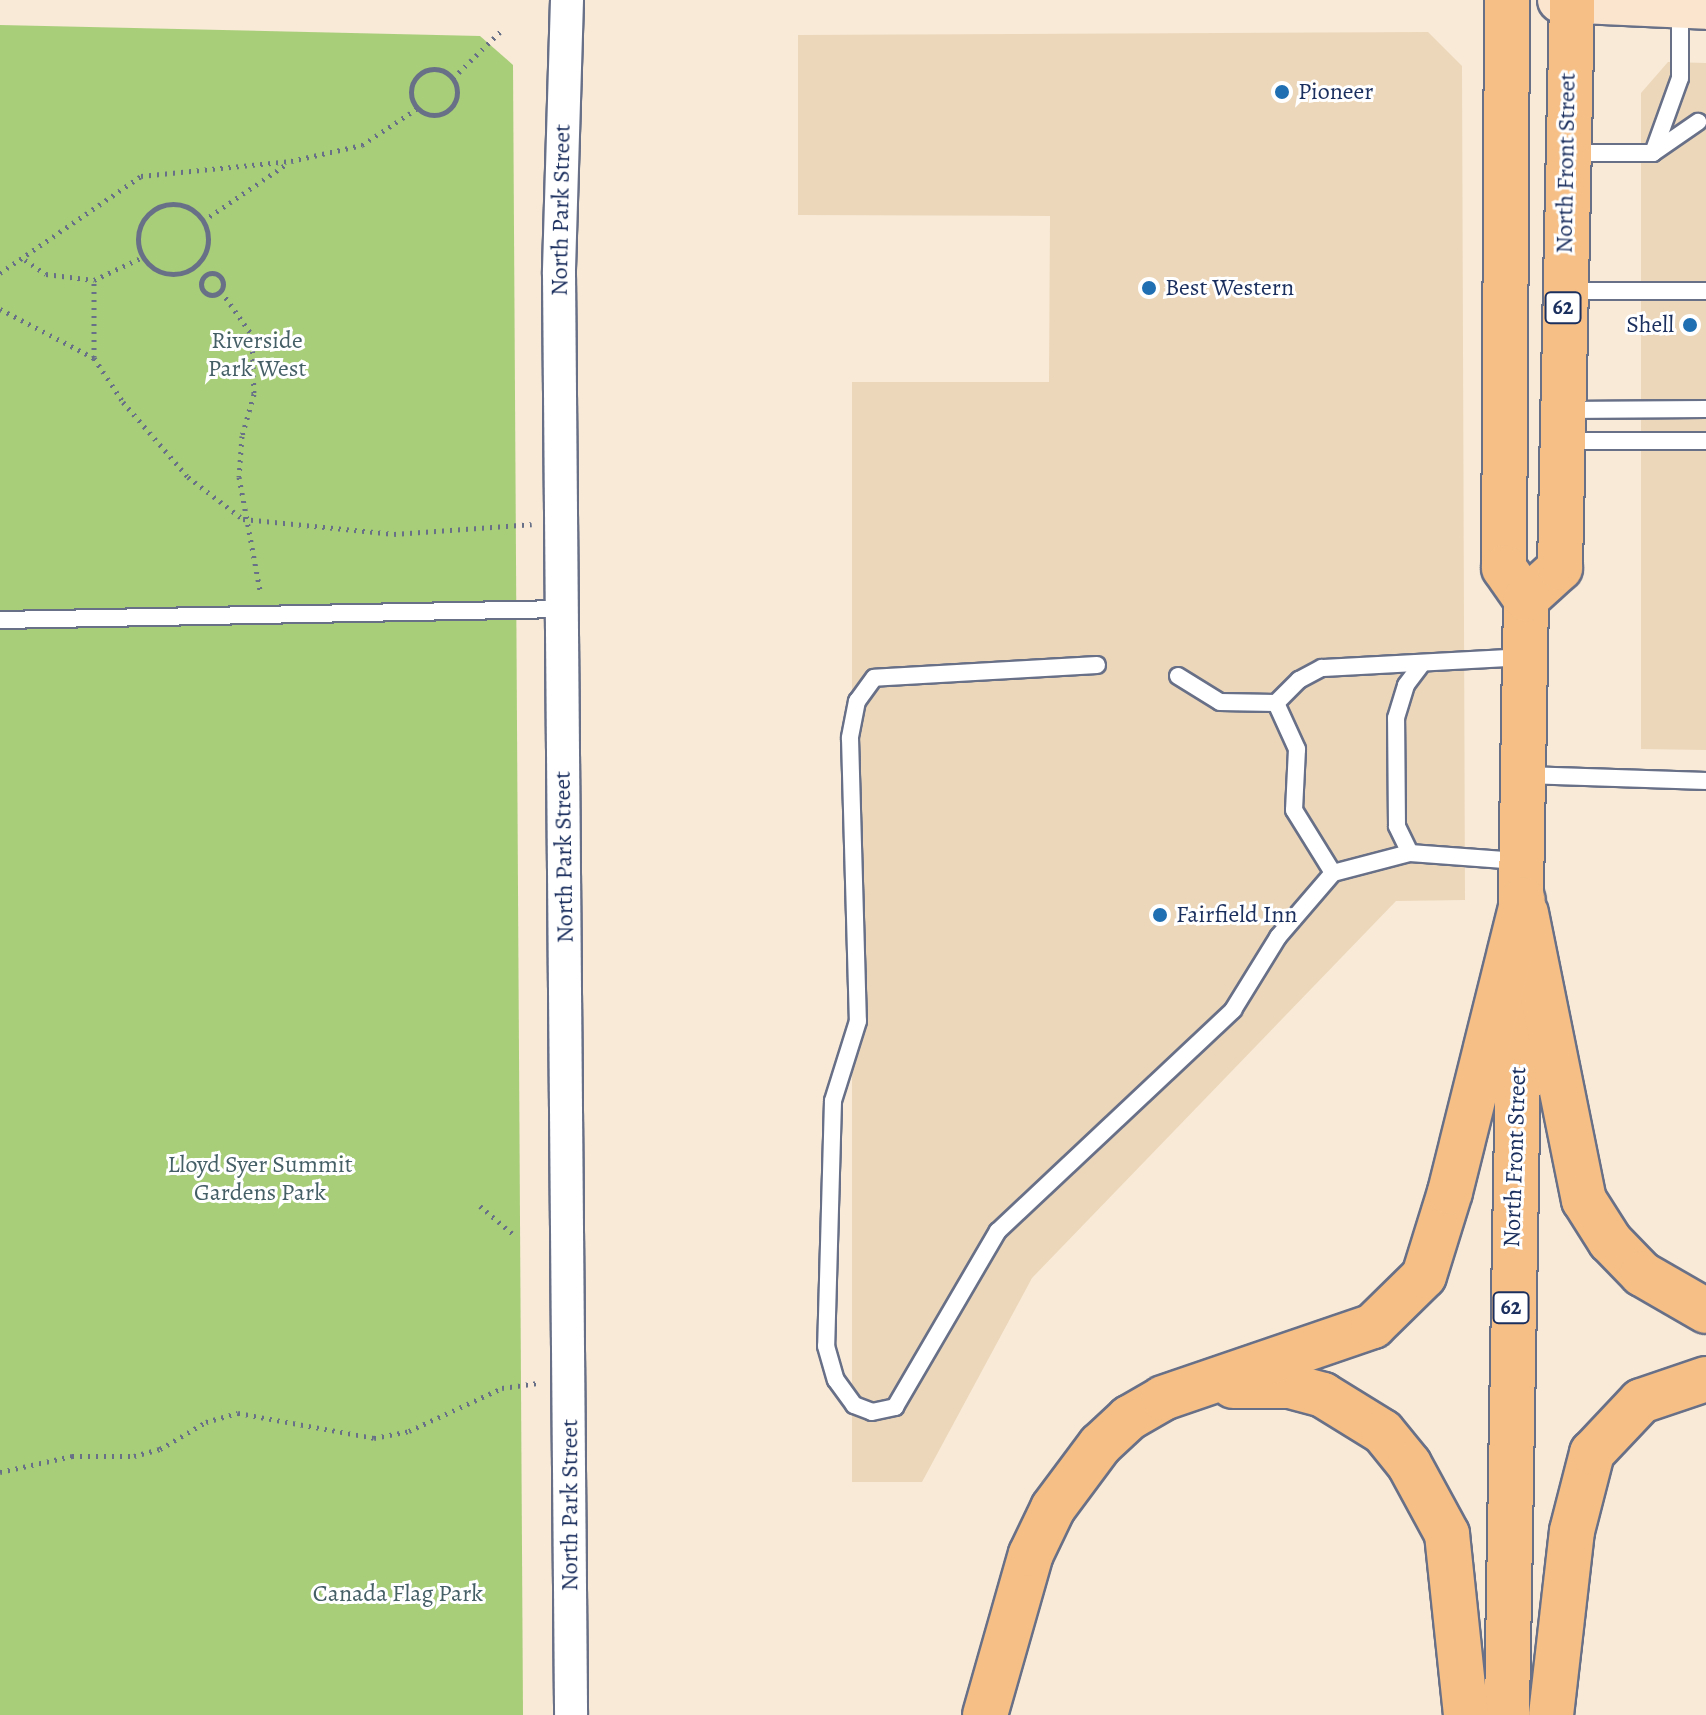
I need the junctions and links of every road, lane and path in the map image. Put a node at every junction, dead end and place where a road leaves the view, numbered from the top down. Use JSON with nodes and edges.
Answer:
{"nodes":[{"id":1,"x":567,"y":0,"type":"edge"},
{"id":2,"x":1507,"y":0,"type":"edge"},
{"id":3,"x":1560,"y":0,"type":"edge"},
{"id":4,"x":1572,"y":0,"type":"edge"},
{"id":5,"x":1693,"y":7,"type":"edge"},
{"id":6,"x":503,"y":29,"type":"dead end"},
{"id":7,"x":453,"y":78,"type":"junction"},
{"id":8,"x":418,"y":108,"type":"junction"},
{"id":9,"x":1698,"y":122,"type":"dead end"},
{"id":10,"x":1653,"y":153,"type":"junction"},
{"id":11,"x":1565,"y":154,"type":"junction"},
{"id":12,"x":291,"y":161,"type":"junction"},
{"id":13,"x":203,"y":221,"type":"junction"},
{"id":14,"x":143,"y":257,"type":"junction"},
{"id":15,"x":25,"y":260,"type":"junction"},
{"id":16,"x":196,"y":265,"type":"junction"},
{"id":17,"x":0,"y":273,"type":"edge"},
{"id":18,"x":204,"y":275,"type":"junction"},
{"id":19,"x":94,"y":280,"type":"junction"},
{"id":20,"x":221,"y":291,"type":"junction"},
{"id":21,"x":1564,"y":291,"type":"junction"},
{"id":22,"x":1706,"y":291,"type":"edge"},
{"id":23,"x":0,"y":309,"type":"edge"},
{"id":24,"x":94,"y":358,"type":"junction"},
{"id":25,"x":1706,"y":409,"type":"edge"},
{"id":26,"x":1562,"y":425,"type":"junction"},
{"id":27,"x":1706,"y":441,"type":"edge"},
{"id":28,"x":243,"y":519,"type":"junction"},
{"id":29,"x":561,"y":521,"type":"junction"},
{"id":30,"x":1526,"y":599,"type":"junction"},
{"id":31,"x":561,"y":609,"type":"junction"},
{"id":32,"x":264,"y":615,"type":"junction"},
{"id":33,"x":0,"y":620,"type":"edge"},
{"id":34,"x":1525,"y":656,"type":"junction"},
{"id":35,"x":1422,"y":664,"type":"junction"},
{"id":36,"x":1097,"y":665,"type":"dead end"},
{"id":37,"x":1178,"y":676,"type":"dead end"},
{"id":38,"x":1276,"y":703,"type":"junction"},
{"id":39,"x":1525,"y":775,"type":"junction"},
{"id":40,"x":1706,"y":781,"type":"edge"},
{"id":41,"x":1410,"y":853,"type":"junction"},
{"id":42,"x":1333,"y":873,"type":"junction"},
{"id":43,"x":1524,"y":881,"type":"junction"},
{"id":44,"x":480,"y":1206,"type":"dead end"},
{"id":45,"x":513,"y":1234,"type":"dead end"},
{"id":46,"x":1706,"y":1311,"type":"edge"},
{"id":47,"x":1706,"y":1379,"type":"edge"},
{"id":48,"x":517,"y":1383,"type":"dead end"},
{"id":49,"x":1163,"y":1398,"type":"junction"},
{"id":50,"x":0,"y":1472,"type":"edge"},
{"id":51,"x":571,"y":1715,"type":"edge"},
{"id":52,"x":985,"y":1715,"type":"edge"},
{"id":53,"x":1466,"y":1715,"type":"edge"},
{"id":54,"x":1507,"y":1715,"type":"edge"},
{"id":55,"x":1551,"y":1715,"type":"edge"}],
"edges":[{"from":1,"to":29,"type":"street","name":"North Park Street"},
{"from":2,"to":30,"type":"main road"},
{"from":3,"to":4,"type":"main road"},
{"from":4,"to":5,"type":"main road"},
{"from":4,"to":11,"type":"main road","name":"North Front Street","number":"62"},
{"from":5,"to":10,"type":"lane"},
{"from":6,"to":7,"type":"path"},
{"from":7,"to":8,"type":"path"},
{"from":7,"to":8,"type":"path"},
{"from":8,"to":12,"type":"path"},
{"from":9,"to":10,"type":"lane"},
{"from":10,"to":11,"type":"lane"},
{"from":11,"to":21,"type":"main road","name":"North Front Street","number":"62"},
{"from":12,"to":13,"type":"path"},
{"from":12,"to":15,"type":"path"},
{"from":13,"to":14,"type":"path"},
{"from":13,"to":16,"type":"path"},
{"from":14,"to":16,"type":"path"},
{"from":14,"to":19,"type":"path"},
{"from":15,"to":17,"type":"path"},
{"from":15,"to":19,"type":"path"},
{"from":16,"to":18,"type":"path"},
{"from":18,"to":20,"type":"path"},
{"from":18,"to":20,"type":"path"},
{"from":19,"to":24,"type":"path"},
{"from":20,"to":28,"type":"path"},
{"from":21,"to":22,"type":"lane"},
{"from":21,"to":26,"type":"main road","name":"North Front Street","number":"62"},
{"from":23,"to":24,"type":"path"},
{"from":24,"to":28,"type":"path"},
{"from":25,"to":26,"type":"lane"},
{"from":26,"to":27,"type":"lane"},
{"from":26,"to":30,"type":"main road","name":"North Front Street","number":"62"},
{"from":28,"to":29,"type":"path"},
{"from":28,"to":32,"type":"path"},
{"from":29,"to":31,"type":"street","name":"North Park Street"},
{"from":30,"to":34,"type":"main road","name":"North Front Street","number":"62"},
{"from":31,"to":32,"type":"lane"},
{"from":31,"to":51,"type":"street","name":"North Park Street"},
{"from":32,"to":33,"type":"lane"},
{"from":34,"to":35,"type":"lane"},
{"from":34,"to":39,"type":"main road","name":"North Front Street","number":"62"},
{"from":35,"to":38,"type":"lane"},
{"from":35,"to":41,"type":"lane"},
{"from":36,"to":42,"type":"lane"},
{"from":37,"to":38,"type":"lane"},
{"from":38,"to":42,"type":"lane"},
{"from":39,"to":40,"type":"lane"},
{"from":39,"to":43,"type":"main road","name":"North Front Street","number":"62"},
{"from":41,"to":42,"type":"lane"},
{"from":41,"to":43,"type":"lane"},
{"from":43,"to":46,"type":"main road"},
{"from":43,"to":49,"type":"main road"},
{"from":43,"to":54,"type":"main road","name":"North Front Street","number":"62"},
{"from":44,"to":45,"type":"path"},
{"from":47,"to":55,"type":"main road"},
{"from":48,"to":50,"type":"path"},
{"from":49,"to":52,"type":"main road"},
{"from":49,"to":53,"type":"main road"}]}
